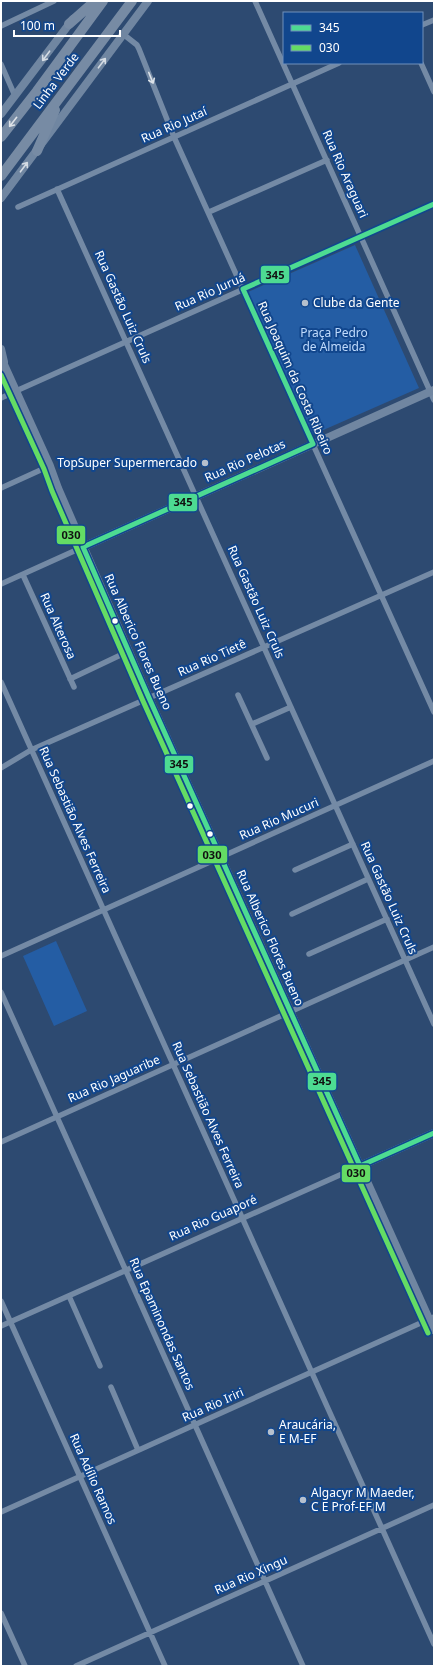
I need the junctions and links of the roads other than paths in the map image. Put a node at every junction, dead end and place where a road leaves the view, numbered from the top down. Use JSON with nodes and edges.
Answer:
{"nodes":[{"id":1,"x":54,"y":1,"type":"edge"},
{"id":2,"x":87,"y":1,"type":"edge"},
{"id":3,"x":95,"y":1,"type":"edge"},
{"id":4,"x":103,"y":1,"type":"edge"},
{"id":5,"x":132,"y":1,"type":"edge"},
{"id":6,"x":140,"y":1,"type":"edge"},
{"id":7,"x":148,"y":1,"type":"edge"},
{"id":8,"x":255,"y":1,"type":"edge"},
{"id":9,"x":434,"y":20,"type":"edge"},
{"id":10,"x":69,"y":24,"type":"junction"},
{"id":11,"x":1,"y":26,"type":"edge"},
{"id":12,"x":423,"y":26,"type":"edge"},
{"id":13,"x":123,"y":34,"type":"junction"},
{"id":14,"x":104,"y":40,"type":"junction"},
{"id":15,"x":1,"y":64,"type":"edge"},
{"id":16,"x":283,"y":64,"type":"edge"},
{"id":17,"x":283,"y":64,"type":"edge"},
{"id":18,"x":337,"y":64,"type":"edge"},
{"id":19,"x":421,"y":64,"type":"edge"},
{"id":20,"x":292,"y":84,"type":"junction"},
{"id":21,"x":63,"y":92,"type":"junction"},
{"id":22,"x":434,"y":92,"type":"edge"},
{"id":23,"x":15,"y":96,"type":"junction"},
{"id":24,"x":1,"y":114,"type":"edge"},
{"id":25,"x":1,"y":137,"type":"edge"},
{"id":26,"x":174,"y":137,"type":"junction"},
{"id":27,"x":36,"y":150,"type":"junction"},
{"id":28,"x":327,"y":160,"type":"junction"},
{"id":29,"x":1,"y":176,"type":"edge"},
{"id":30,"x":58,"y":189,"type":"junction"},
{"id":31,"x":1,"y":198,"type":"edge"},
{"id":32,"x":434,"y":204,"type":"edge"},
{"id":33,"x":18,"y":207,"type":"dead end"},
{"id":34,"x":208,"y":212,"type":"junction"},
{"id":35,"x":361,"y":236,"type":"junction"},
{"id":36,"x":243,"y":289,"type":"junction"},
{"id":37,"x":126,"y":342,"type":"junction"},
{"id":38,"x":1,"y":349,"type":"edge"},
{"id":39,"x":1,"y":358,"type":"edge"},
{"id":40,"x":3,"y":369,"type":"edge"},
{"id":41,"x":432,"y":391,"type":"edge"},
{"id":42,"x":14,"y":392,"type":"junction"},
{"id":43,"x":1,"y":398,"type":"edge"},
{"id":44,"x":434,"y":400,"type":"edge"},
{"id":45,"x":313,"y":444,"type":"junction"},
{"id":46,"x":46,"y":468,"type":"junction"},
{"id":47,"x":1,"y":488,"type":"edge"},
{"id":48,"x":58,"y":488,"type":"junction"},
{"id":49,"x":196,"y":497,"type":"junction"},
{"id":50,"x":83,"y":547,"type":"junction"},
{"id":51,"x":434,"y":572,"type":"edge"},
{"id":52,"x":23,"y":575,"type":"junction"},
{"id":53,"x":1,"y":584,"type":"edge"},
{"id":54,"x":381,"y":595,"type":"junction"},
{"id":55,"x":264,"y":647,"type":"junction"},
{"id":56,"x":129,"y":651,"type":"junction"},
{"id":57,"x":70,"y":679,"type":"junction"},
{"id":58,"x":1,"y":682,"type":"edge"},
{"id":59,"x":74,"y":687,"type":"dead end"},
{"id":60,"x":238,"y":695,"type":"dead end"},
{"id":61,"x":149,"y":698,"type":"junction"},
{"id":62,"x":291,"y":707,"type":"junction"},
{"id":63,"x":434,"y":712,"type":"edge"},
{"id":64,"x":252,"y":724,"type":"junction"},
{"id":65,"x":32,"y":750,"type":"junction"},
{"id":66,"x":267,"y":758,"type":"dead end"},
{"id":67,"x":434,"y":761,"type":"edge"},
{"id":68,"x":1,"y":768,"type":"edge"},
{"id":69,"x":335,"y":806,"type":"junction"},
{"id":70,"x":353,"y":844,"type":"junction"},
{"id":71,"x":221,"y":857,"type":"junction"},
{"id":72,"x":295,"y":870,"type":"dead end"},
{"id":73,"x":368,"y":879,"type":"junction"},
{"id":74,"x":104,"y":910,"type":"junction"},
{"id":75,"x":292,"y":914,"type":"dead end"},
{"id":76,"x":387,"y":919,"type":"junction"},
{"id":77,"x":434,"y":947,"type":"edge"},
{"id":78,"x":309,"y":954,"type":"dead end"},
{"id":79,"x":1,"y":956,"type":"edge"},
{"id":80,"x":405,"y":960,"type":"junction"},
{"id":81,"x":1,"y":992,"type":"edge"},
{"id":82,"x":291,"y":1012,"type":"junction"},
{"id":83,"x":434,"y":1024,"type":"edge"},
{"id":84,"x":173,"y":1064,"type":"junction"},
{"id":85,"x":57,"y":1116,"type":"junction"},
{"id":86,"x":434,"y":1132,"type":"edge"},
{"id":87,"x":1,"y":1142,"type":"edge"},
{"id":88,"x":360,"y":1166,"type":"junction"},
{"id":89,"x":242,"y":1218,"type":"junction"},
{"id":90,"x":126,"y":1270,"type":"junction"},
{"id":91,"x":69,"y":1296,"type":"junction"},
{"id":92,"x":1,"y":1301,"type":"edge"},
{"id":93,"x":432,"y":1318,"type":"edge"},
{"id":94,"x":10,"y":1322,"type":"junction"},
{"id":95,"x":1,"y":1326,"type":"edge"},
{"id":96,"x":434,"y":1330,"type":"edge"},
{"id":97,"x":100,"y":1366,"type":"dead end"},
{"id":98,"x":312,"y":1372,"type":"junction"},
{"id":99,"x":111,"y":1387,"type":"dead end"},
{"id":100,"x":195,"y":1425,"type":"junction"},
{"id":101,"x":138,"y":1450,"type":"junction"},
{"id":102,"x":80,"y":1476,"type":"junction"},
{"id":103,"x":434,"y":1505,"type":"edge"},
{"id":104,"x":1,"y":1512,"type":"edge"},
{"id":105,"x":382,"y":1528,"type":"junction"},
{"id":106,"x":265,"y":1581,"type":"junction"},
{"id":107,"x":1,"y":1613,"type":"edge"},
{"id":108,"x":150,"y":1632,"type":"junction"},
{"id":109,"x":434,"y":1644,"type":"edge"},
{"id":110,"x":25,"y":1666,"type":"edge"},
{"id":111,"x":76,"y":1666,"type":"edge"},
{"id":112,"x":166,"y":1666,"type":"edge"},
{"id":113,"x":303,"y":1666,"type":"edge"}],
"edges":[{"from":1,"to":11,"type":"street"},
{"from":2,"to":10,"type":"main road"},
{"from":3,"to":10,"type":"highway"},
{"from":4,"to":25,"type":"highway","name":"Linha Verde","one_way":true},
{"from":5,"to":14,"type":"highway","name":"Linha Verde"},
{"from":6,"to":14,"type":"highway"},
{"from":7,"to":13,"type":"main road"},
{"from":8,"to":17,"type":"street","name":"Rua Rio Araguari"},
{"from":9,"to":12,"type":"street"},
{"from":10,"to":23,"type":"main road","one_way":true},
{"from":13,"to":26,"type":"street","name":"Rua Joaquim da Costa Ribeiro","one_way":true},
{"from":27,"to":13,"type":"main road","one_way":true},
{"from":14,"to":21,"type":"highway","name":"Linha Verde"},
{"from":15,"to":23,"type":"street"},
{"from":16,"to":20,"type":"street","name":"Rua Rio Araguari"},
{"from":18,"to":20,"type":"street","name":"Rua Rio Jutaí"},
{"from":19,"to":22,"type":"street"},
{"from":20,"to":26,"type":"street","name":"Rua Rio Jutaí"},
{"from":20,"to":28,"type":"street","name":"Rua Rio Araguari"},
{"from":21,"to":27,"type":"highway"},
{"from":21,"to":29,"type":"highway","name":"Linha Verde"},
{"from":23,"to":24,"type":"main road"},
{"from":26,"to":30,"type":"street","name":"Rua Rio Jutaí"},
{"from":26,"to":34,"type":"street","name":"Rua Joaquim da Costa Ribeiro"},
{"from":31,"to":27,"type":"main road","one_way":true},
{"from":28,"to":34,"type":"street"},
{"from":28,"to":35,"type":"street","name":"Rua Rio Araguari"},
{"from":30,"to":33,"type":"street","name":"Rua Rio Jutaí"},
{"from":30,"to":37,"type":"street","name":"Rua Gastão Luiz Cruls"},
{"from":32,"to":35,"type":"street","name":"Rua Rio Juruá"},
{"from":34,"to":36,"type":"street","name":"Rua Joaquim da Costa Ribeiro"},
{"from":35,"to":36,"type":"street","name":"Rua Rio Juruá"},
{"from":35,"to":41,"type":"street","name":"Rua Rio Araguari"},
{"from":36,"to":37,"type":"street","name":"Rua Rio Juruá"},
{"from":36,"to":45,"type":"street","name":"Rua Joaquim da Costa Ribeiro"},
{"from":37,"to":42,"type":"street","name":"Rua Rio Juruá"},
{"from":37,"to":49,"type":"street","name":"Rua Gastão Luiz Cruls"},
{"from":38,"to":40,"type":"main road"},
{"from":39,"to":40,"type":"main road","name":"Rua Alberico Flores Bueno"},
{"from":40,"to":42,"type":"main road","name":"Rua Alberico Flores Bueno"},
{"from":41,"to":44,"type":"street","name":"Rua Rio Araguari"},
{"from":41,"to":45,"type":"main road","name":"Rua Rio Pelotas"},
{"from":42,"to":43,"type":"street","name":"Rua Rio Juruá"},
{"from":42,"to":46,"type":"main road","name":"Rua Alberico Flores Bueno"},
{"from":42,"to":48,"type":"main road","name":"Rua Alberico Flores Bueno"},
{"from":45,"to":49,"type":"main road","name":"Rua Rio Pelotas"},
{"from":45,"to":54,"type":"street","name":"Rua Joaquim da Costa Ribeiro"},
{"from":46,"to":47,"type":"street"},
{"from":46,"to":48,"type":"main road","name":"Rua Alberico Flores Bueno"},
{"from":48,"to":50,"type":"main road","name":"Rua Alberico Flores Bueno"},
{"from":49,"to":50,"type":"main road","name":"Rua Rio Pelotas"},
{"from":49,"to":55,"type":"street","name":"Rua Gastão Luiz Cruls"},
{"from":50,"to":52,"type":"street","name":"Rua Rio Pelotas"},
{"from":50,"to":56,"type":"main road","name":"Rua Alberico Flores Bueno"},
{"from":51,"to":54,"type":"street","name":"Rua Rio Tietê"},
{"from":52,"to":53,"type":"street","name":"Rua Rio Pelotas"},
{"from":52,"to":57,"type":"street","name":"Rua Alterosa"},
{"from":54,"to":55,"type":"street","name":"Rua Rio Tietê"},
{"from":54,"to":63,"type":"street","name":"Rua Joaquim da Costa Ribeiro"},
{"from":55,"to":61,"type":"street","name":"Rua Rio Tietê"},
{"from":55,"to":62,"type":"street","name":"Rua Gastão Luiz Cruls"},
{"from":56,"to":57,"type":"street"},
{"from":56,"to":61,"type":"main road","name":"Rua Alberico Flores Bueno"},
{"from":57,"to":59,"type":"street","name":"Rua Alterosa"},
{"from":58,"to":65,"type":"street","name":"Rua Sebastião Alves Ferreira"},
{"from":60,"to":64,"type":"street"},
{"from":61,"to":65,"type":"street","name":"Rua Rio Tietê"},
{"from":61,"to":71,"type":"main road","name":"Rua Alberico Flores Bueno"},
{"from":62,"to":64,"type":"street"},
{"from":62,"to":69,"type":"street","name":"Rua Gastão Luiz Cruls"},
{"from":64,"to":66,"type":"street"},
{"from":65,"to":68,"type":"street","name":"Rua Rio Tietê"},
{"from":65,"to":74,"type":"street","name":"Rua Sebastião Alves Ferreira"},
{"from":67,"to":69,"type":"street","name":"Rua Rio Mucuri"},
{"from":69,"to":70,"type":"street","name":"Rua Gastão Luiz Cruls"},
{"from":69,"to":71,"type":"street","name":"Rua Rio Mucuri"},
{"from":70,"to":72,"type":"street"},
{"from":70,"to":73,"type":"street","name":"Rua Gastão Luiz Cruls"},
{"from":71,"to":74,"type":"street","name":"Rua Rio Mucuri"},
{"from":71,"to":82,"type":"main road","name":"Rua Alberico Flores Bueno"},
{"from":73,"to":75,"type":"street"},
{"from":73,"to":76,"type":"street","name":"Rua Gastão Luiz Cruls"},
{"from":74,"to":79,"type":"street","name":"Rua Rio Mucuri"},
{"from":74,"to":84,"type":"street","name":"Rua Sebastião Alves Ferreira"},
{"from":76,"to":78,"type":"street"},
{"from":76,"to":80,"type":"street","name":"Rua Gastão Luiz Cruls"},
{"from":77,"to":80,"type":"street","name":"Rua Rio Jaguaribe"},
{"from":80,"to":82,"type":"street","name":"Rua Rio Jaguaribe"},
{"from":80,"to":83,"type":"street","name":"Rua Gastão Luiz Cruls"},
{"from":81,"to":85,"type":"street","name":"Rua Epaminondas Santos"},
{"from":82,"to":84,"type":"street","name":"Rua Rio Jaguaribe"},
{"from":82,"to":88,"type":"main road","name":"Rua Alberico Flores Bueno"},
{"from":84,"to":85,"type":"street","name":"Rua Rio Jaguaribe"},
{"from":84,"to":89,"type":"street","name":"Rua Sebastião Alves Ferreira"},
{"from":85,"to":87,"type":"street","name":"Rua Rio Jaguaribe"},
{"from":85,"to":90,"type":"street","name":"Rua Epaminondas Santos"},
{"from":86,"to":88,"type":"main road","name":"Rua Rio Guaporé"},
{"from":88,"to":89,"type":"street","name":"Rua Rio Guaporé"},
{"from":88,"to":93,"type":"main road","name":"Rua Alberico Flores Bueno"},
{"from":89,"to":90,"type":"street","name":"Rua Rio Guaporé"},
{"from":89,"to":98,"type":"street","name":"Rua Sebastião Alves Ferreira"},
{"from":90,"to":91,"type":"street","name":"Rua Rio Guaporé"},
{"from":90,"to":100,"type":"street","name":"Rua Epaminondas Santos"},
{"from":91,"to":94,"type":"street","name":"Rua Rio Guaporé"},
{"from":91,"to":97,"type":"street"},
{"from":92,"to":94,"type":"street","name":"Rua Adílio Ramos"},
{"from":93,"to":96,"type":"main road","name":"Rua Alberico Flores Bueno"},
{"from":93,"to":98,"type":"street","name":"Rua Rio Iriri"},
{"from":94,"to":95,"type":"street","name":"Rua Rio Guaporé"},
{"from":94,"to":102,"type":"street","name":"Rua Adílio Ramos"},
{"from":98,"to":100,"type":"street","name":"Rua Rio Iriri"},
{"from":98,"to":105,"type":"street","name":"Rua Sebastião Alves Ferreira"},
{"from":99,"to":101,"type":"street"},
{"from":100,"to":101,"type":"street","name":"Rua Rio Iriri"},
{"from":100,"to":106,"type":"street","name":"Rua Epaminondas Santos"},
{"from":101,"to":102,"type":"street","name":"Rua Rio Iriri"},
{"from":102,"to":104,"type":"street","name":"Rua Rio Iriri"},
{"from":102,"to":108,"type":"street","name":"Rua Adílio Ramos"},
{"from":103,"to":105,"type":"street","name":"Rua Rio Xingu"},
{"from":105,"to":106,"type":"street","name":"Rua Rio Xingu"},
{"from":105,"to":109,"type":"street","name":"Rua Sebastião Alves Ferreira"},
{"from":106,"to":108,"type":"street","name":"Rua Rio Xingu"},
{"from":106,"to":113,"type":"street","name":"Rua Epaminondas Santos"},
{"from":107,"to":110,"type":"street"},
{"from":108,"to":111,"type":"street","name":"Rua Rio Xingu"},
{"from":108,"to":112,"type":"street","name":"Rua Adílio Ramos"}]}
